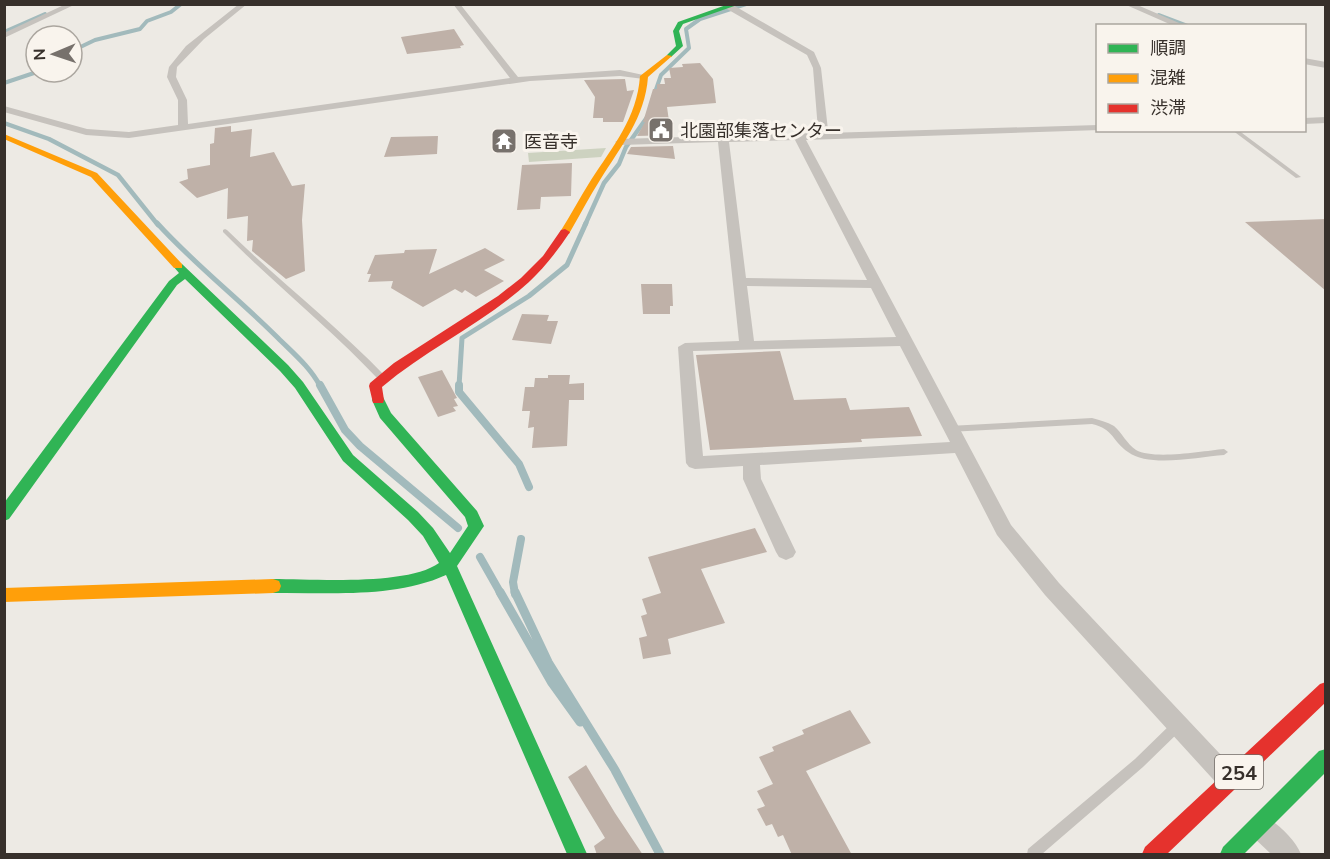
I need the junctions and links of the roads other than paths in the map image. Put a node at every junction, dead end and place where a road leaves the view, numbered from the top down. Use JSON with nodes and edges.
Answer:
{"nodes":[{"id":1,"x":73,"y":4,"type":"edge"},
{"id":2,"x":244,"y":4,"type":"edge"},
{"id":3,"x":456,"y":4,"type":"edge"},
{"id":4,"x":1127,"y":4,"type":"edge"},
{"id":5,"x":733,"y":6,"type":"edge"},
{"id":6,"x":1177,"y":24,"type":"edge"},
{"id":7,"x":4,"y":36,"type":"edge"},
{"id":8,"x":1306,"y":61,"type":"edge"},
{"id":9,"x":1326,"y":65,"type":"edge"},
{"id":10,"x":644,"y":76,"type":"junction"},
{"id":11,"x":516,"y":80,"type":"junction"},
{"id":12,"x":4,"y":109,"type":"edge"},
{"id":13,"x":1326,"y":120,"type":"edge"},
{"id":14,"x":1306,"y":121,"type":"edge"},
{"id":15,"x":183,"y":128,"type":"junction"},
{"id":16,"x":1096,"y":128,"type":"edge"},
{"id":17,"x":1237,"y":132,"type":"edge"},
{"id":18,"x":4,"y":136,"type":"edge"},
{"id":19,"x":819,"y":136,"type":"junction"},
{"id":20,"x":799,"y":137,"type":"junction"},
{"id":21,"x":723,"y":139,"type":"junction"},
{"id":22,"x":620,"y":142,"type":"junction"},
{"id":23,"x":1298,"y":177,"type":"dead end"},
{"id":24,"x":225,"y":231,"type":"dead end"},
{"id":25,"x":185,"y":274,"type":"junction"},
{"id":26,"x":739,"y":282,"type":"junction"},
{"id":27,"x":875,"y":284,"type":"junction"},
{"id":28,"x":904,"y":341,"type":"junction"},
{"id":29,"x":747,"y":345,"type":"junction"},
{"id":30,"x":382,"y":378,"type":"junction"},
{"id":31,"x":950,"y":429,"type":"junction"},
{"id":32,"x":959,"y":447,"type":"junction"},
{"id":33,"x":1224,"y":452,"type":"dead end"},
{"id":34,"x":752,"y":461,"type":"junction"},
{"id":35,"x":4,"y":515,"type":"edge"},
{"id":36,"x":786,"y":552,"type":"dead end"},
{"id":37,"x":449,"y":565,"type":"junction"},
{"id":38,"x":4,"y":595,"type":"edge"},
{"id":39,"x":1326,"y":690,"type":"edge"},
{"id":40,"x":1178,"y":725,"type":"junction"},
{"id":41,"x":1326,"y":758,"type":"edge"},
{"id":42,"x":1230,"y":781,"type":"junction"},
{"id":43,"x":1260,"y":825,"type":"junction"},
{"id":44,"x":578,"y":855,"type":"edge"},
{"id":45,"x":1033,"y":855,"type":"edge"},
{"id":46,"x":1152,"y":855,"type":"edge"},
{"id":47,"x":1230,"y":855,"type":"edge"},
{"id":48,"x":1288,"y":855,"type":"edge"}],
"edges":[{"from":1,"to":7,"type":"street"},
{"from":2,"to":15,"type":"street"},
{"from":3,"to":11,"type":"street"},
{"from":4,"to":6,"type":"street"},
{"from":5,"to":10,"type":"main road"},
{"from":5,"to":19,"type":"street"},
{"from":8,"to":9,"type":"street"},
{"from":10,"to":11,"type":"street"},
{"from":10,"to":22,"type":"main road"},
{"from":11,"to":15,"type":"street"},
{"from":12,"to":15,"type":"street"},
{"from":13,"to":14,"type":"street"},
{"from":16,"to":19,"type":"street"},
{"from":17,"to":23,"type":"lane"},
{"from":18,"to":25,"type":"main road"},
{"from":19,"to":20,"type":"street"},
{"from":20,"to":21,"type":"street"},
{"from":20,"to":27,"type":"street"},
{"from":21,"to":22,"type":"street"},
{"from":21,"to":26,"type":"street"},
{"from":22,"to":30,"type":"main road"},
{"from":24,"to":30,"type":"lane"},
{"from":25,"to":35,"type":"main road"},
{"from":25,"to":37,"type":"main road"},
{"from":26,"to":27,"type":"street"},
{"from":26,"to":29,"type":"street"},
{"from":27,"to":28,"type":"street"},
{"from":28,"to":29,"type":"street"},
{"from":28,"to":31,"type":"street"},
{"from":29,"to":34,"type":"street"},
{"from":30,"to":37,"type":"main road"},
{"from":31,"to":32,"type":"street"},
{"from":31,"to":33,"type":"lane"},
{"from":32,"to":34,"type":"street"},
{"from":32,"to":40,"type":"street"},
{"from":34,"to":36,"type":"street"},
{"from":37,"to":38,"type":"main road"},
{"from":37,"to":44,"type":"main road"},
{"from":39,"to":42,"type":"main road","number":"254"},
{"from":40,"to":42,"type":"street"},
{"from":40,"to":45,"type":"lane"},
{"from":41,"to":43,"type":"main road","number":"254"},
{"from":42,"to":46,"type":"main road","number":"254"},
{"from":43,"to":47,"type":"main road","number":"254"},
{"from":43,"to":48,"type":"street"}]}
